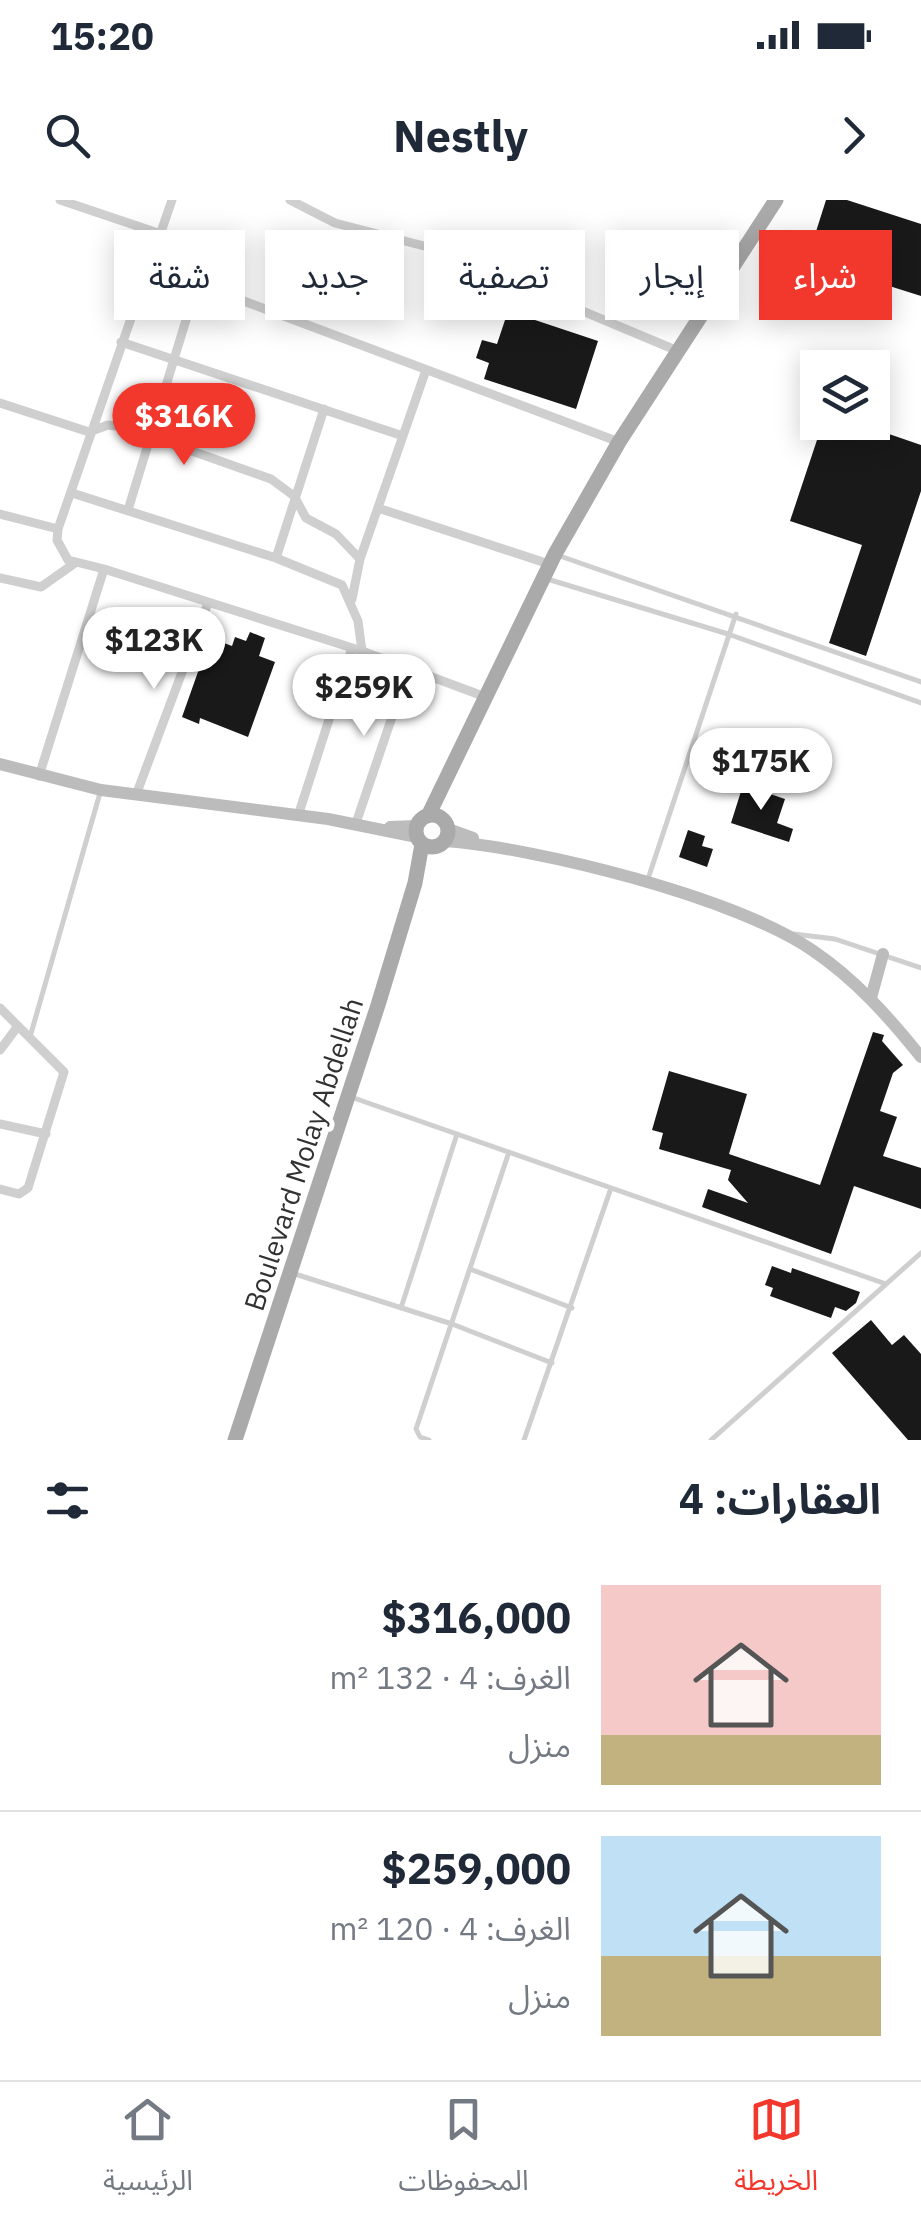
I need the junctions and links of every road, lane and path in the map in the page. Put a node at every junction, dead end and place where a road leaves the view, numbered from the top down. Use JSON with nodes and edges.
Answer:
{"nodes":[{"id":1,"x":60,"y":200,"type":"edge"},
{"id":2,"x":172,"y":200,"type":"edge"},
{"id":3,"x":290,"y":200,"type":"edge"},
{"id":4,"x":776,"y":200,"type":"edge"},
{"id":5,"x":149,"y":230,"type":"edge"},
{"id":6,"x":159,"y":230,"type":"edge"},
{"id":7,"x":245,"y":302,"type":"edge"},
{"id":8,"x":128,"y":320,"type":"edge"},
{"id":9,"x":187,"y":320,"type":"edge"},
{"id":10,"x":120,"y":342,"type":"junction"},
{"id":11,"x":678,"y":351,"type":"junction"},
{"id":12,"x":176,"y":360,"type":"junction"},
{"id":13,"x":426,"y":370,"type":"junction"},
{"id":14,"x":0,"y":403,"type":"edge"},
{"id":15,"x":324,"y":408,"type":"junction"},
{"id":16,"x":90,"y":432,"type":"junction"},
{"id":17,"x":152,"y":436,"type":"junction"},
{"id":18,"x":404,"y":436,"type":"junction"},
{"id":19,"x":619,"y":442,"type":"junction"},
{"id":20,"x":72,"y":493,"type":"junction"},
{"id":21,"x":294,"y":496,"type":"junction"},
{"id":22,"x":381,"y":509,"type":"junction"},
{"id":23,"x":128,"y":510,"type":"junction"},
{"id":24,"x":0,"y":514,"type":"edge"},
{"id":25,"x":58,"y":529,"type":"junction"},
{"id":26,"x":276,"y":558,"type":"junction"},
{"id":27,"x":360,"y":559,"type":"junction"},
{"id":28,"x":74,"y":563,"type":"junction"},
{"id":29,"x":549,"y":565,"type":"junction"},
{"id":30,"x":104,"y":570,"type":"junction"},
{"id":31,"x":0,"y":578,"type":"edge"},
{"id":32,"x":352,"y":602,"type":"junction"},
{"id":33,"x":208,"y":603,"type":"junction"},
{"id":34,"x":736,"y":614,"type":"junction"},
{"id":35,"x":728,"y":634,"type":"junction"},
{"id":36,"x":357,"y":649,"type":"junction"},
{"id":37,"x":409,"y":668,"type":"junction"},
{"id":38,"x":921,"y":682,"type":"edge"},
{"id":39,"x":483,"y":696,"type":"junction"},
{"id":40,"x":921,"y":703,"type":"edge"},
{"id":41,"x":0,"y":764,"type":"edge"},
{"id":42,"x":39,"y":776,"type":"junction"},
{"id":43,"x":101,"y":790,"type":"junction"},
{"id":44,"x":136,"y":795,"type":"junction"},
{"id":45,"x":298,"y":816,"type":"junction"},
{"id":46,"x":356,"y":823,"type":"junction"},
{"id":47,"x":432,"y":832,"type":"junction"},
{"id":48,"x":646,"y":884,"type":"junction"},
{"id":49,"x":784,"y":934,"type":"junction"},
{"id":50,"x":884,"y":954,"type":"junction"},
{"id":51,"x":921,"y":968,"type":"edge"},
{"id":52,"x":871,"y":998,"type":"junction"},
{"id":53,"x":0,"y":1008,"type":"edge"},
{"id":54,"x":18,"y":1026,"type":"junction"},
{"id":55,"x":30,"y":1038,"type":"junction"},
{"id":56,"x":0,"y":1050,"type":"edge"},
{"id":57,"x":921,"y":1056,"type":"edge"},
{"id":58,"x":348,"y":1096,"type":"junction"},
{"id":59,"x":0,"y":1124,"type":"edge"},
{"id":60,"x":46,"y":1134,"type":"junction"},
{"id":61,"x":457,"y":1134,"type":"junction"},
{"id":62,"x":510,"y":1152,"type":"junction"},
{"id":63,"x":0,"y":1188,"type":"edge"},
{"id":64,"x":611,"y":1188,"type":"junction"},
{"id":65,"x":921,"y":1253,"type":"edge"},
{"id":66,"x":470,"y":1268,"type":"junction"},
{"id":67,"x":290,"y":1272,"type":"junction"},
{"id":68,"x":886,"y":1284,"type":"junction"},
{"id":69,"x":401,"y":1308,"type":"junction"},
{"id":70,"x":572,"y":1308,"type":"junction"},
{"id":71,"x":452,"y":1324,"type":"junction"},
{"id":72,"x":552,"y":1363,"type":"junction"},
{"id":73,"x":235,"y":1440,"type":"edge"},
{"id":74,"x":429,"y":1440,"type":"edge"},
{"id":75,"x":524,"y":1440,"type":"edge"},
{"id":76,"x":710,"y":1440,"type":"edge"}],
"edges":[{"from":1,"to":5,"type":"street"},
{"from":2,"to":6,"type":"street"},
{"from":3,"to":11,"type":"street"},
{"from":4,"to":11,"type":"main road","name":"Boulevard Molay Abdellah"},
{"from":7,"to":13,"type":"street"},
{"from":8,"to":10,"type":"street"},
{"from":9,"to":12,"type":"street"},
{"from":10,"to":12,"type":"street"},
{"from":10,"to":16,"type":"street"},
{"from":11,"to":19,"type":"main road","name":"Boulevard Molay Abdellah"},
{"from":12,"to":15,"type":"street"},
{"from":12,"to":17,"type":"street"},
{"from":13,"to":18,"type":"street"},
{"from":13,"to":19,"type":"street"},
{"from":14,"to":16,"type":"street"},
{"from":15,"to":18,"type":"street"},
{"from":15,"to":21,"type":"street"},
{"from":16,"to":17,"type":"street"},
{"from":16,"to":20,"type":"street"},
{"from":17,"to":21,"type":"street"},
{"from":17,"to":23,"type":"street"},
{"from":18,"to":22,"type":"street"},
{"from":19,"to":29,"type":"main road","name":"Boulevard Molay Abdellah"},
{"from":20,"to":23,"type":"street"},
{"from":20,"to":25,"type":"street"},
{"from":21,"to":26,"type":"street"},
{"from":21,"to":27,"type":"street"},
{"from":22,"to":27,"type":"street"},
{"from":22,"to":29,"type":"street"},
{"from":23,"to":26,"type":"street"},
{"from":24,"to":25,"type":"street"},
{"from":25,"to":28,"type":"street"},
{"from":26,"to":32,"type":"street"},
{"from":27,"to":32,"type":"street"},
{"from":28,"to":30,"type":"street"},
{"from":28,"to":31,"type":"street"},
{"from":29,"to":34,"type":"lane"},
{"from":29,"to":35,"type":"lane"},
{"from":29,"to":39,"type":"main road","name":"Boulevard Molay Abdellah"},
{"from":30,"to":33,"type":"street"},
{"from":30,"to":42,"type":"street"},
{"from":32,"to":36,"type":"street"},
{"from":33,"to":36,"type":"street"},
{"from":33,"to":44,"type":"street"},
{"from":34,"to":35,"type":"lane"},
{"from":34,"to":38,"type":"lane"},
{"from":35,"to":40,"type":"lane"},
{"from":35,"to":48,"type":"lane"},
{"from":36,"to":37,"type":"street"},
{"from":36,"to":45,"type":"street"},
{"from":37,"to":39,"type":"street"},
{"from":37,"to":46,"type":"street"},
{"from":39,"to":47,"type":"main road","name":"Boulevard Molay Abdellah"},
{"from":41,"to":42,"type":"main road"},
{"from":42,"to":43,"type":"main road"},
{"from":43,"to":44,"type":"main road"},
{"from":43,"to":55,"type":"lane"},
{"from":44,"to":45,"type":"main road"},
{"from":45,"to":46,"type":"main road"},
{"from":46,"to":47,"type":"main road"},
{"from":47,"to":48,"type":"main road"},
{"from":47,"to":58,"type":"main road","name":"Boulevard Molay Abdellah"},
{"from":48,"to":49,"type":"main road"},
{"from":49,"to":50,"type":"lane"},
{"from":49,"to":52,"type":"main road"},
{"from":50,"to":51,"type":"lane"},
{"from":50,"to":52,"type":"main road"},
{"from":52,"to":57,"type":"main road"},
{"from":53,"to":54,"type":"street"},
{"from":54,"to":55,"type":"street"},
{"from":54,"to":56,"type":"street"},
{"from":55,"to":60,"type":"street"},
{"from":58,"to":61,"type":"lane"},
{"from":58,"to":67,"type":"main road","name":"Boulevard Molay Abdellah"},
{"from":59,"to":60,"type":"street"},
{"from":60,"to":63,"type":"street"},
{"from":61,"to":62,"type":"lane"},
{"from":61,"to":69,"type":"lane"},
{"from":62,"to":64,"type":"lane"},
{"from":62,"to":66,"type":"lane"},
{"from":64,"to":68,"type":"lane"},
{"from":64,"to":70,"type":"lane"},
{"from":65,"to":68,"type":"lane"},
{"from":66,"to":70,"type":"lane"},
{"from":66,"to":71,"type":"lane"},
{"from":67,"to":69,"type":"lane"},
{"from":67,"to":73,"type":"main road","name":"Boulevard Molay Abdellah"},
{"from":68,"to":76,"type":"lane"},
{"from":69,"to":71,"type":"lane"},
{"from":70,"to":72,"type":"lane"},
{"from":71,"to":72,"type":"lane"},
{"from":71,"to":74,"type":"lane"},
{"from":72,"to":75,"type":"lane"}]}
